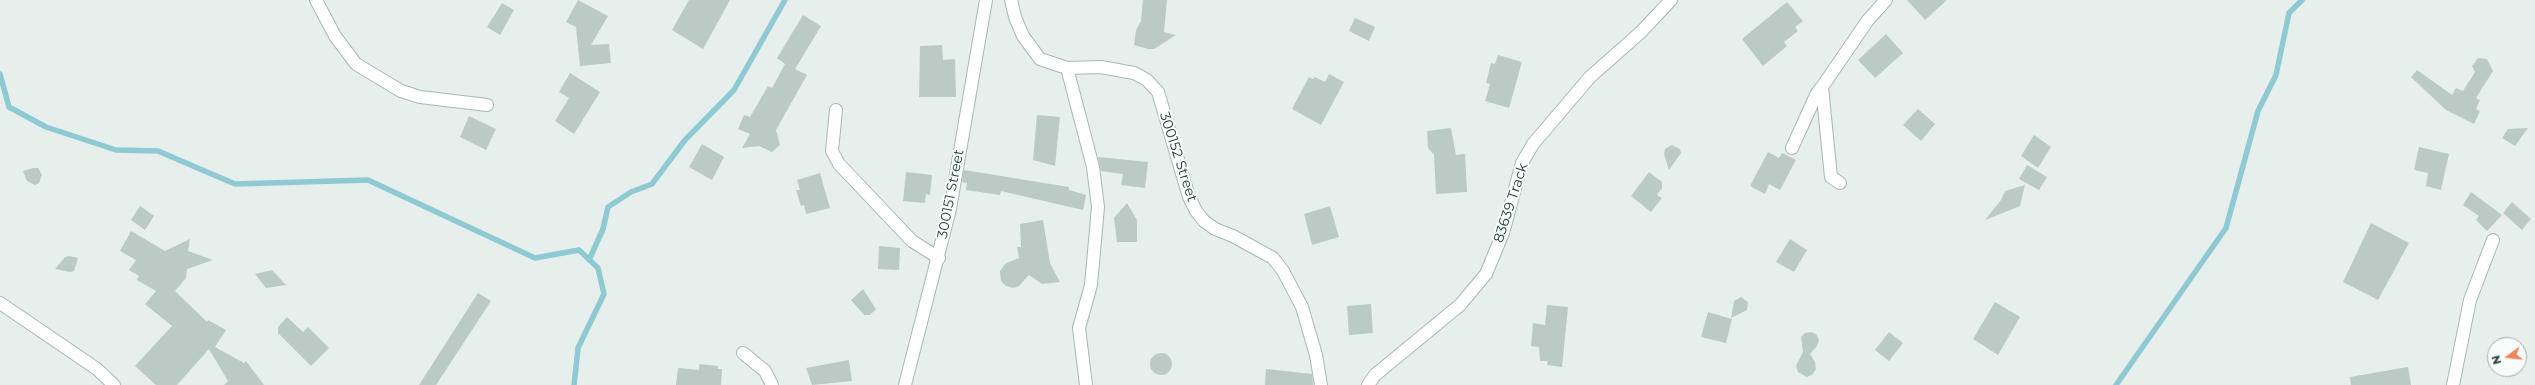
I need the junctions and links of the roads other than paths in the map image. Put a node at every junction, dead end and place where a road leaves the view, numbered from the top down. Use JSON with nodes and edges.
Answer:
{"nodes":[{"id":1,"x":316,"y":0,"type":"edge"},
{"id":2,"x":986,"y":0,"type":"edge"},
{"id":3,"x":1011,"y":0,"type":"edge"},
{"id":4,"x":1671,"y":0,"type":"edge"},
{"id":5,"x":1886,"y":0,"type":"edge"},
{"id":6,"x":1067,"y":68,"type":"junction"},
{"id":7,"x":1822,"y":87,"type":"junction"},
{"id":8,"x":486,"y":105,"type":"dead end"},
{"id":9,"x":836,"y":110,"type":"dead end"},
{"id":10,"x":1792,"y":148,"type":"dead end"},
{"id":11,"x":1840,"y":183,"type":"dead end"},
{"id":12,"x":2493,"y":240,"type":"dead end"},
{"id":13,"x":939,"y":258,"type":"junction"},
{"id":14,"x":0,"y":303,"type":"edge"},
{"id":15,"x":743,"y":353,"type":"dead end"},
{"id":16,"x":114,"y":385,"type":"edge"},
{"id":17,"x":772,"y":385,"type":"edge"},
{"id":18,"x":905,"y":385,"type":"edge"},
{"id":19,"x":1086,"y":385,"type":"edge"},
{"id":20,"x":1321,"y":385,"type":"edge"},
{"id":21,"x":1368,"y":385,"type":"edge"},
{"id":22,"x":2452,"y":385,"type":"edge"}],
"edges":[{"from":1,"to":8,"type":"street"},
{"from":2,"to":13,"type":"street","name":"300151 Street"},
{"from":3,"to":6,"type":"street","name":"300152 Street"},
{"from":4,"to":21,"type":"street","name":"83639 Track"},
{"from":5,"to":7,"type":"street"},
{"from":6,"to":19,"type":"street"},
{"from":6,"to":20,"type":"street","name":"300152 Street"},
{"from":7,"to":10,"type":"street"},
{"from":7,"to":11,"type":"street"},
{"from":9,"to":13,"type":"street"},
{"from":12,"to":22,"type":"street"},
{"from":13,"to":18,"type":"street","name":"300151 Street"},
{"from":14,"to":16,"type":"street"},
{"from":15,"to":17,"type":"street"}]}
